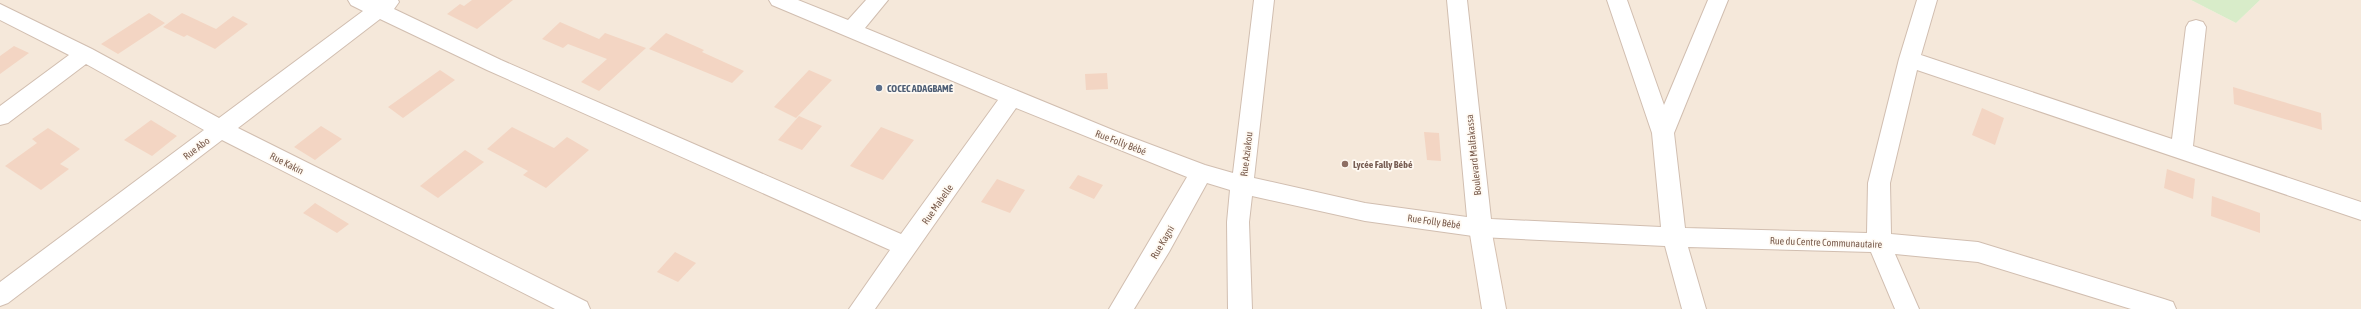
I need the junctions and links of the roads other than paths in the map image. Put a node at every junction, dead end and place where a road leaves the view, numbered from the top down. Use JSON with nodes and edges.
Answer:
{"nodes":[{"id":1,"x":358,"y":0,"type":"edge"},
{"id":2,"x":779,"y":0,"type":"edge"},
{"id":3,"x":878,"y":0,"type":"edge"},
{"id":4,"x":1457,"y":0,"type":"edge"},
{"id":5,"x":1618,"y":0,"type":"edge"},
{"id":6,"x":1718,"y":0,"type":"edge"},
{"id":7,"x":1927,"y":0,"type":"edge"},
{"id":8,"x":1260,"y":1,"type":"edge"},
{"id":9,"x":385,"y":5,"type":"edge"},
{"id":10,"x":0,"y":11,"type":"edge"},
{"id":11,"x":2196,"y":27,"type":"dead end"},
{"id":12,"x":851,"y":30,"type":"junction"},
{"id":13,"x":85,"y":54,"type":"junction"},
{"id":14,"x":1909,"y":59,"type":"junction"},
{"id":15,"x":1011,"y":99,"type":"junction"},
{"id":16,"x":0,"y":117,"type":"edge"},
{"id":17,"x":220,"y":129,"type":"junction"},
{"id":18,"x":1663,"y":134,"type":"junction"},
{"id":19,"x":2182,"y":150,"type":"junction"},
{"id":20,"x":1201,"y":173,"type":"junction"},
{"id":21,"x":1243,"y":185,"type":"junction"},
{"id":22,"x":2361,"y":211,"type":"edge"},
{"id":23,"x":1480,"y":228,"type":"junction"},
{"id":24,"x":1674,"y":237,"type":"junction"},
{"id":25,"x":1879,"y":243,"type":"junction"},
{"id":26,"x":906,"y":247,"type":"junction"},
{"id":27,"x":0,"y":296,"type":"edge"},
{"id":28,"x":2159,"y":308,"type":"edge"},
{"id":29,"x":578,"y":309,"type":"edge"},
{"id":30,"x":862,"y":309,"type":"edge"},
{"id":31,"x":1121,"y":309,"type":"edge"},
{"id":32,"x":1240,"y":309,"type":"edge"},
{"id":33,"x":1494,"y":309,"type":"edge"},
{"id":34,"x":1694,"y":309,"type":"edge"},
{"id":35,"x":1907,"y":309,"type":"edge"}],
"edges":[{"from":1,"to":9,"type":"street"},
{"from":2,"to":12,"type":"street","name":"Rue Folly Bébé"},
{"from":3,"to":12,"type":"street"},
{"from":4,"to":23,"type":"street","name":"Boulevard Malfakassa"},
{"from":5,"to":18,"type":"street"},
{"from":6,"to":18,"type":"street"},
{"from":7,"to":14,"type":"street"},
{"from":8,"to":21,"type":"street","name":"Rue Aziakou"},
{"from":9,"to":17,"type":"street","name":"Rue Abo"},
{"from":9,"to":26,"type":"street"},
{"from":10,"to":13,"type":"street","name":"Rue Kakin"},
{"from":11,"to":19,"type":"street"},
{"from":12,"to":15,"type":"street","name":"Rue Folly Bébé"},
{"from":13,"to":16,"type":"street"},
{"from":13,"to":17,"type":"street","name":"Rue Kakin"},
{"from":14,"to":19,"type":"street"},
{"from":14,"to":25,"type":"street"},
{"from":15,"to":20,"type":"street","name":"Rue Folly Bébé"},
{"from":15,"to":26,"type":"street","name":"Rue Mabelle"},
{"from":17,"to":27,"type":"street","name":"Rue Abo"},
{"from":17,"to":29,"type":"street","name":"Rue Kakin"},
{"from":18,"to":24,"type":"street"},
{"from":19,"to":22,"type":"street"},
{"from":20,"to":21,"type":"street","name":"Rue Folly Bébé"},
{"from":20,"to":31,"type":"street","name":"Rue Kagni"},
{"from":21,"to":23,"type":"street","name":"Rue Folly Bébé"},
{"from":21,"to":32,"type":"street","name":"Rue Aziakou"},
{"from":23,"to":24,"type":"street","name":"Rue du Centre Communautaire"},
{"from":23,"to":33,"type":"street","name":"Boulevard Malfakassa"},
{"from":24,"to":25,"type":"street","name":"Rue du Centre Communautaire"},
{"from":24,"to":34,"type":"street"},
{"from":25,"to":28,"type":"street","name":"Rue du Centre Communautaire"},
{"from":25,"to":35,"type":"street"},
{"from":26,"to":30,"type":"street","name":"Rue Mabelle"}]}
